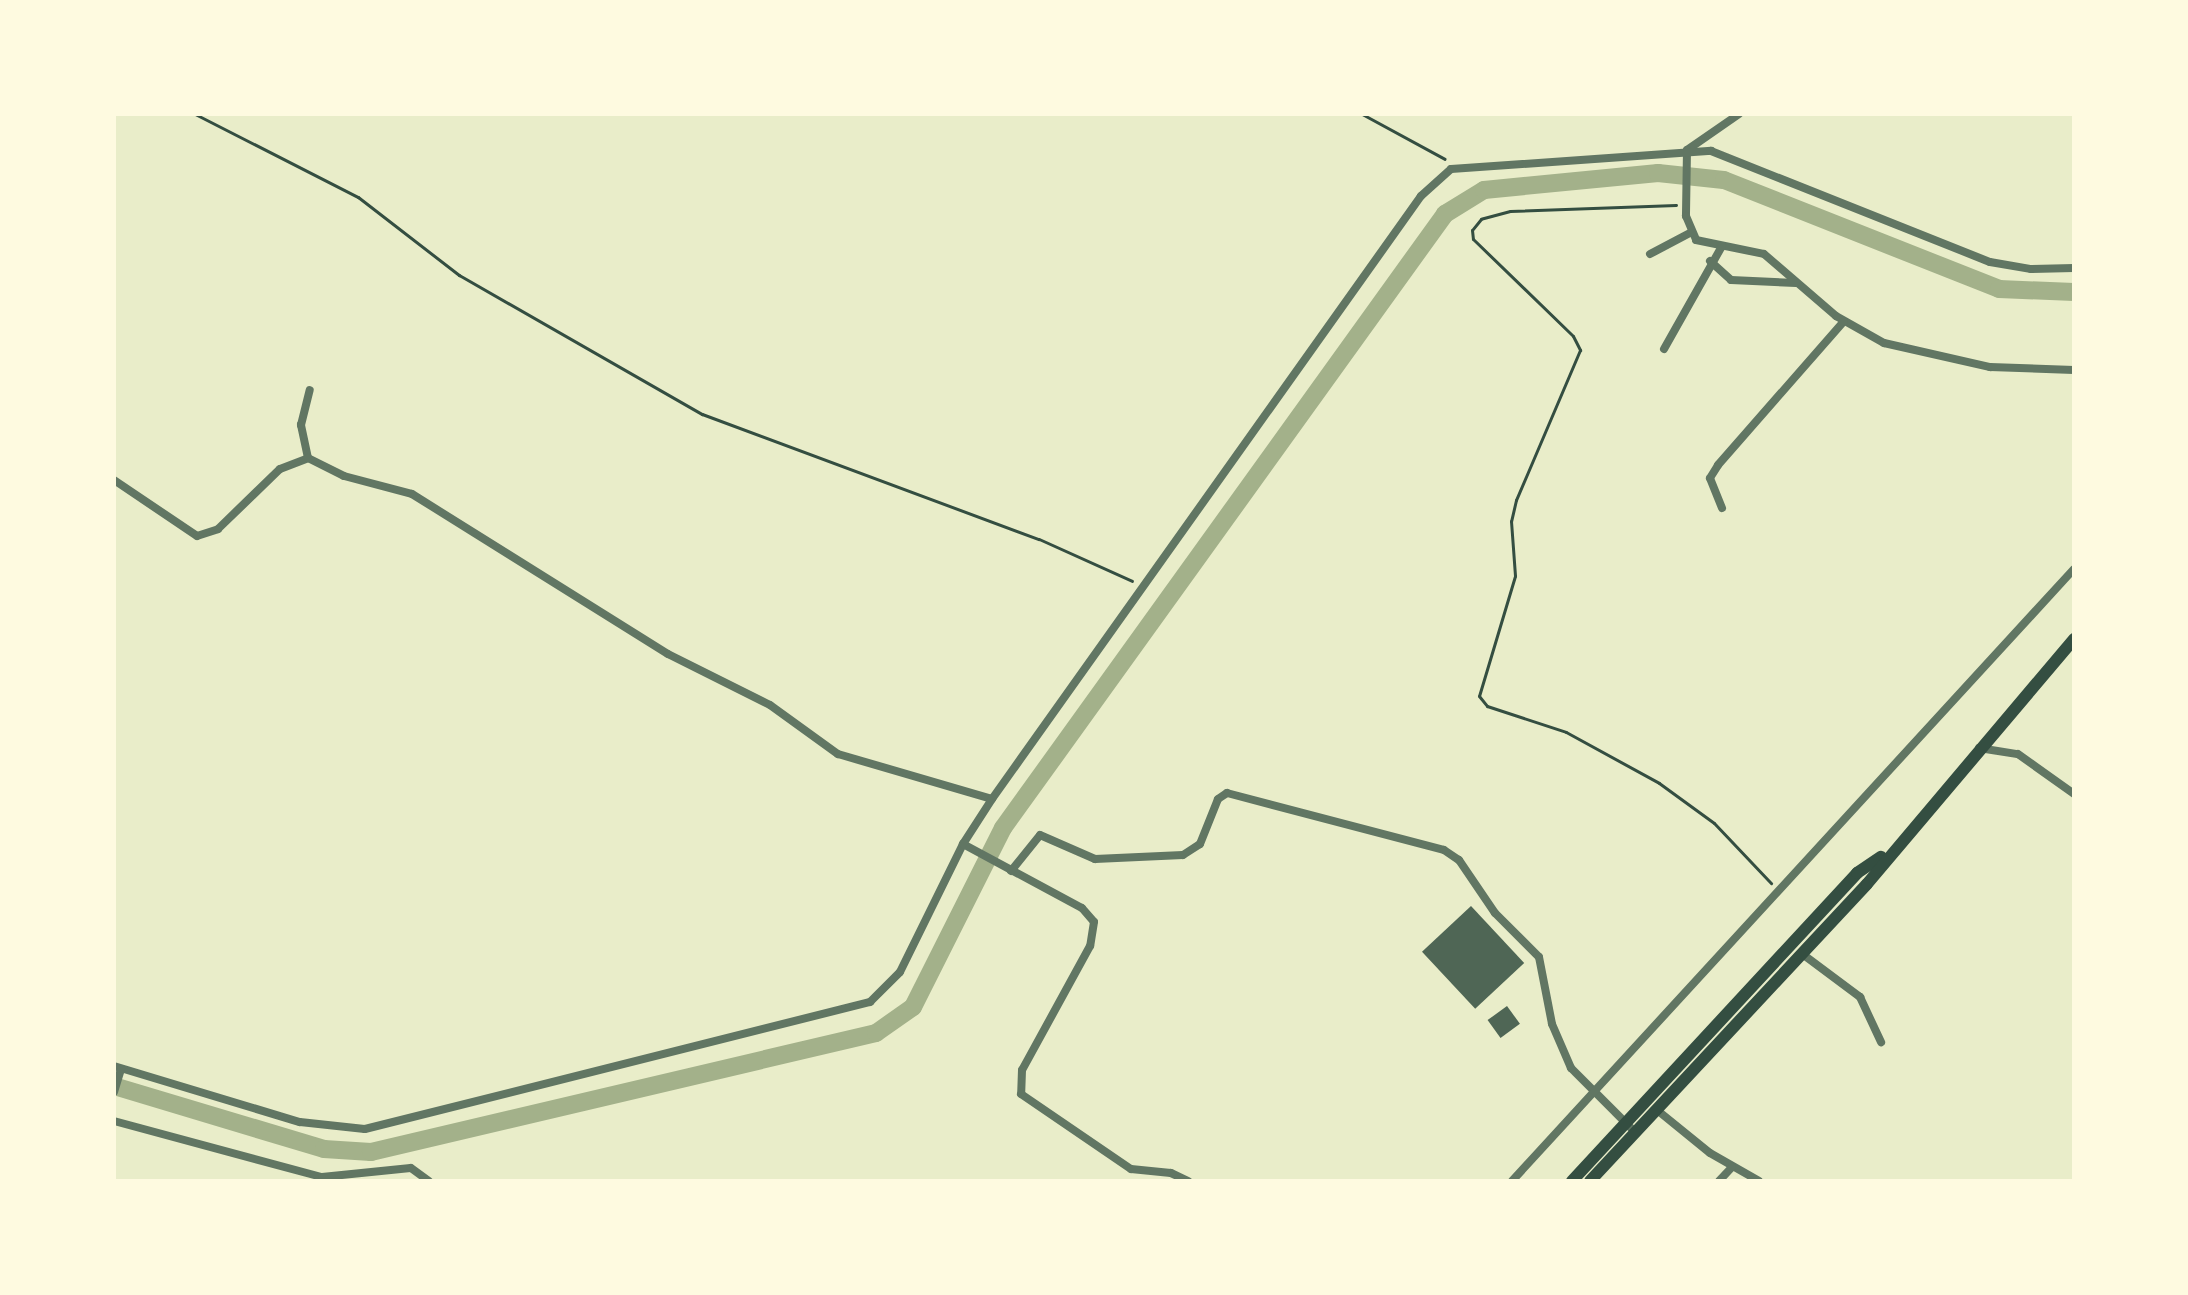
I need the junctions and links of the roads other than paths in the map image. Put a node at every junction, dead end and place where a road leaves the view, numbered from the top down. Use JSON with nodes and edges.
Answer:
{"nodes":[{"id":1,"x":1739,"y":114,"type":"edge"},
{"id":2,"x":1687,"y":150,"type":"junction"},
{"id":3,"x":1690,"y":233,"type":"junction"},
{"id":4,"x":1722,"y":246,"type":"junction"},
{"id":5,"x":1650,"y":254,"type":"dead end"},
{"id":6,"x":1710,"y":261,"type":"junction"},
{"id":7,"x":2074,"y":268,"type":"edge"},
{"id":8,"x":1797,"y":283,"type":"junction"},
{"id":9,"x":1844,"y":321,"type":"junction"},
{"id":10,"x":1664,"y":349,"type":"dead end"},
{"id":11,"x":2074,"y":370,"type":"edge"},
{"id":12,"x":310,"y":390,"type":"dead end"},
{"id":13,"x":308,"y":458,"type":"junction"},
{"id":14,"x":114,"y":480,"type":"edge"},
{"id":15,"x":1722,"y":508,"type":"dead end"},
{"id":16,"x":2074,"y":569,"type":"edge"},
{"id":17,"x":2074,"y":639,"type":"edge"},
{"id":18,"x":1979,"y":747,"type":"junction"},
{"id":19,"x":2074,"y":794,"type":"edge"},
{"id":20,"x":992,"y":799,"type":"junction"},
{"id":21,"x":963,"y":844,"type":"junction"},
{"id":22,"x":1890,"y":850,"type":"junction"},
{"id":23,"x":1011,"y":871,"type":"junction"},
{"id":24,"x":1801,"y":953,"type":"junction"},
{"id":25,"x":1881,"y":1042,"type":"dead end"},
{"id":26,"x":118,"y":1067,"type":"edge"},
{"id":27,"x":114,"y":1092,"type":"edge"},
{"id":28,"x":1595,"y":1094,"type":"junction"},
{"id":29,"x":1657,"y":1110,"type":"junction"},
{"id":30,"x":1621,"y":1119,"type":"junction"},
{"id":31,"x":114,"y":1121,"type":"edge"},
{"id":32,"x":1636,"y":1133,"type":"junction"},
{"id":33,"x":1732,"y":1167,"type":"junction"},
{"id":34,"x":429,"y":1181,"type":"edge"},
{"id":35,"x":1188,"y":1181,"type":"edge"},
{"id":36,"x":1512,"y":1181,"type":"edge"},
{"id":37,"x":1572,"y":1181,"type":"edge"},
{"id":38,"x":1590,"y":1181,"type":"edge"},
{"id":39,"x":1719,"y":1181,"type":"edge"},
{"id":40,"x":1759,"y":1181,"type":"edge"}],
"edges":[{"from":1,"to":2,"type":"street"},
{"from":2,"to":3,"type":"street"},
{"from":2,"to":7,"type":"street"},
{"from":2,"to":20,"type":"street"},
{"from":3,"to":4,"type":"street"},
{"from":3,"to":5,"type":"street"},
{"from":4,"to":6,"type":"street"},
{"from":4,"to":8,"type":"street"},
{"from":6,"to":8,"type":"street"},
{"from":6,"to":10,"type":"street"},
{"from":8,"to":9,"type":"street"},
{"from":9,"to":11,"type":"street"},
{"from":9,"to":15,"type":"street"},
{"from":12,"to":13,"type":"street"},
{"from":13,"to":14,"type":"street"},
{"from":13,"to":20,"type":"street"},
{"from":16,"to":28,"type":"street"},
{"from":17,"to":18,"type":"main road"},
{"from":18,"to":19,"type":"street"},
{"from":18,"to":22,"type":"main road"},
{"from":20,"to":21,"type":"street"},
{"from":21,"to":23,"type":"street"},
{"from":21,"to":26,"type":"street"},
{"from":22,"to":24,"type":"main road"},
{"from":22,"to":30,"type":"main road"},
{"from":23,"to":28,"type":"street"},
{"from":23,"to":35,"type":"street"},
{"from":24,"to":25,"type":"street"},
{"from":24,"to":29,"type":"main road"},
{"from":26,"to":27,"type":"street"},
{"from":28,"to":30,"type":"street"},
{"from":28,"to":36,"type":"street"},
{"from":29,"to":32,"type":"main road"},
{"from":29,"to":33,"type":"street"},
{"from":30,"to":32,"type":"street"},
{"from":30,"to":37,"type":"main road"},
{"from":31,"to":34,"type":"street"},
{"from":32,"to":38,"type":"main road"},
{"from":33,"to":39,"type":"street"},
{"from":33,"to":40,"type":"street"}]}
